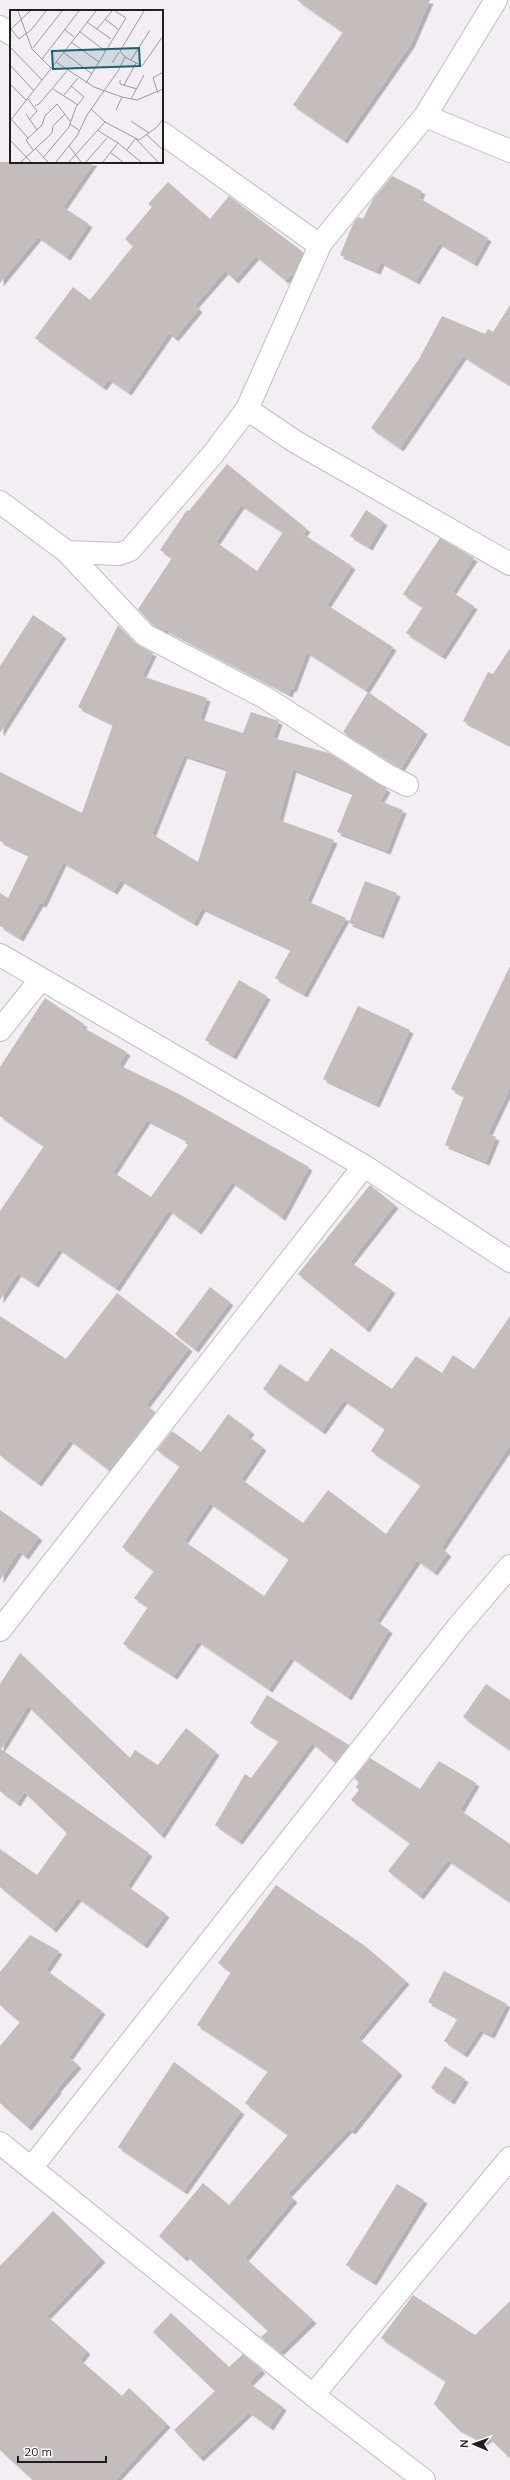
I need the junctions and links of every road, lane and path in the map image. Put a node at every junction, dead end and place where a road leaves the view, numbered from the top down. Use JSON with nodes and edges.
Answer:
{"nodes":[{"id":1,"x":496,"y":0,"type":"edge"},
{"id":2,"x":0,"y":27,"type":"edge"},
{"id":3,"x":10,"y":33,"type":"edge"},
{"id":4,"x":425,"y":116,"type":"junction"},
{"id":5,"x":163,"y":134,"type":"edge"},
{"id":6,"x":510,"y":151,"type":"edge"},
{"id":7,"x":321,"y":243,"type":"junction"},
{"id":8,"x":247,"y":408,"type":"junction"},
{"id":9,"x":0,"y":502,"type":"edge"},
{"id":10,"x":67,"y":552,"type":"junction"},
{"id":11,"x":510,"y":564,"type":"edge"},
{"id":12,"x":407,"y":785,"type":"dead end"},
{"id":13,"x":0,"y":955,"type":"edge"},
{"id":14,"x":41,"y":980,"type":"junction"},
{"id":15,"x":0,"y":1030,"type":"edge"},
{"id":16,"x":364,"y":1166,"type":"junction"},
{"id":17,"x":510,"y":1261,"type":"edge"},
{"id":18,"x":510,"y":1566,"type":"edge"},
{"id":19,"x":0,"y":1630,"type":"edge"},
{"id":20,"x":0,"y":2143,"type":"edge"},
{"id":21,"x":510,"y":2158,"type":"edge"},
{"id":22,"x":32,"y":2167,"type":"junction"},
{"id":23,"x":313,"y":2395,"type":"junction"},
{"id":24,"x":424,"y":2480,"type":"edge"}],
"edges":[{"from":1,"to":4,"type":"street"},
{"from":2,"to":3,"type":"street"},
{"from":4,"to":6,"type":"street"},
{"from":4,"to":7,"type":"street"},
{"from":5,"to":7,"type":"street"},
{"from":7,"to":8,"type":"street"},
{"from":8,"to":10,"type":"street"},
{"from":8,"to":11,"type":"street"},
{"from":9,"to":10,"type":"street"},
{"from":10,"to":12,"type":"street"},
{"from":13,"to":14,"type":"street"},
{"from":14,"to":15,"type":"street"},
{"from":14,"to":16,"type":"street"},
{"from":16,"to":17,"type":"street"},
{"from":16,"to":19,"type":"street"},
{"from":18,"to":22,"type":"street"},
{"from":20,"to":22,"type":"street"},
{"from":21,"to":23,"type":"street"},
{"from":22,"to":23,"type":"street"},
{"from":23,"to":24,"type":"street"}]}
